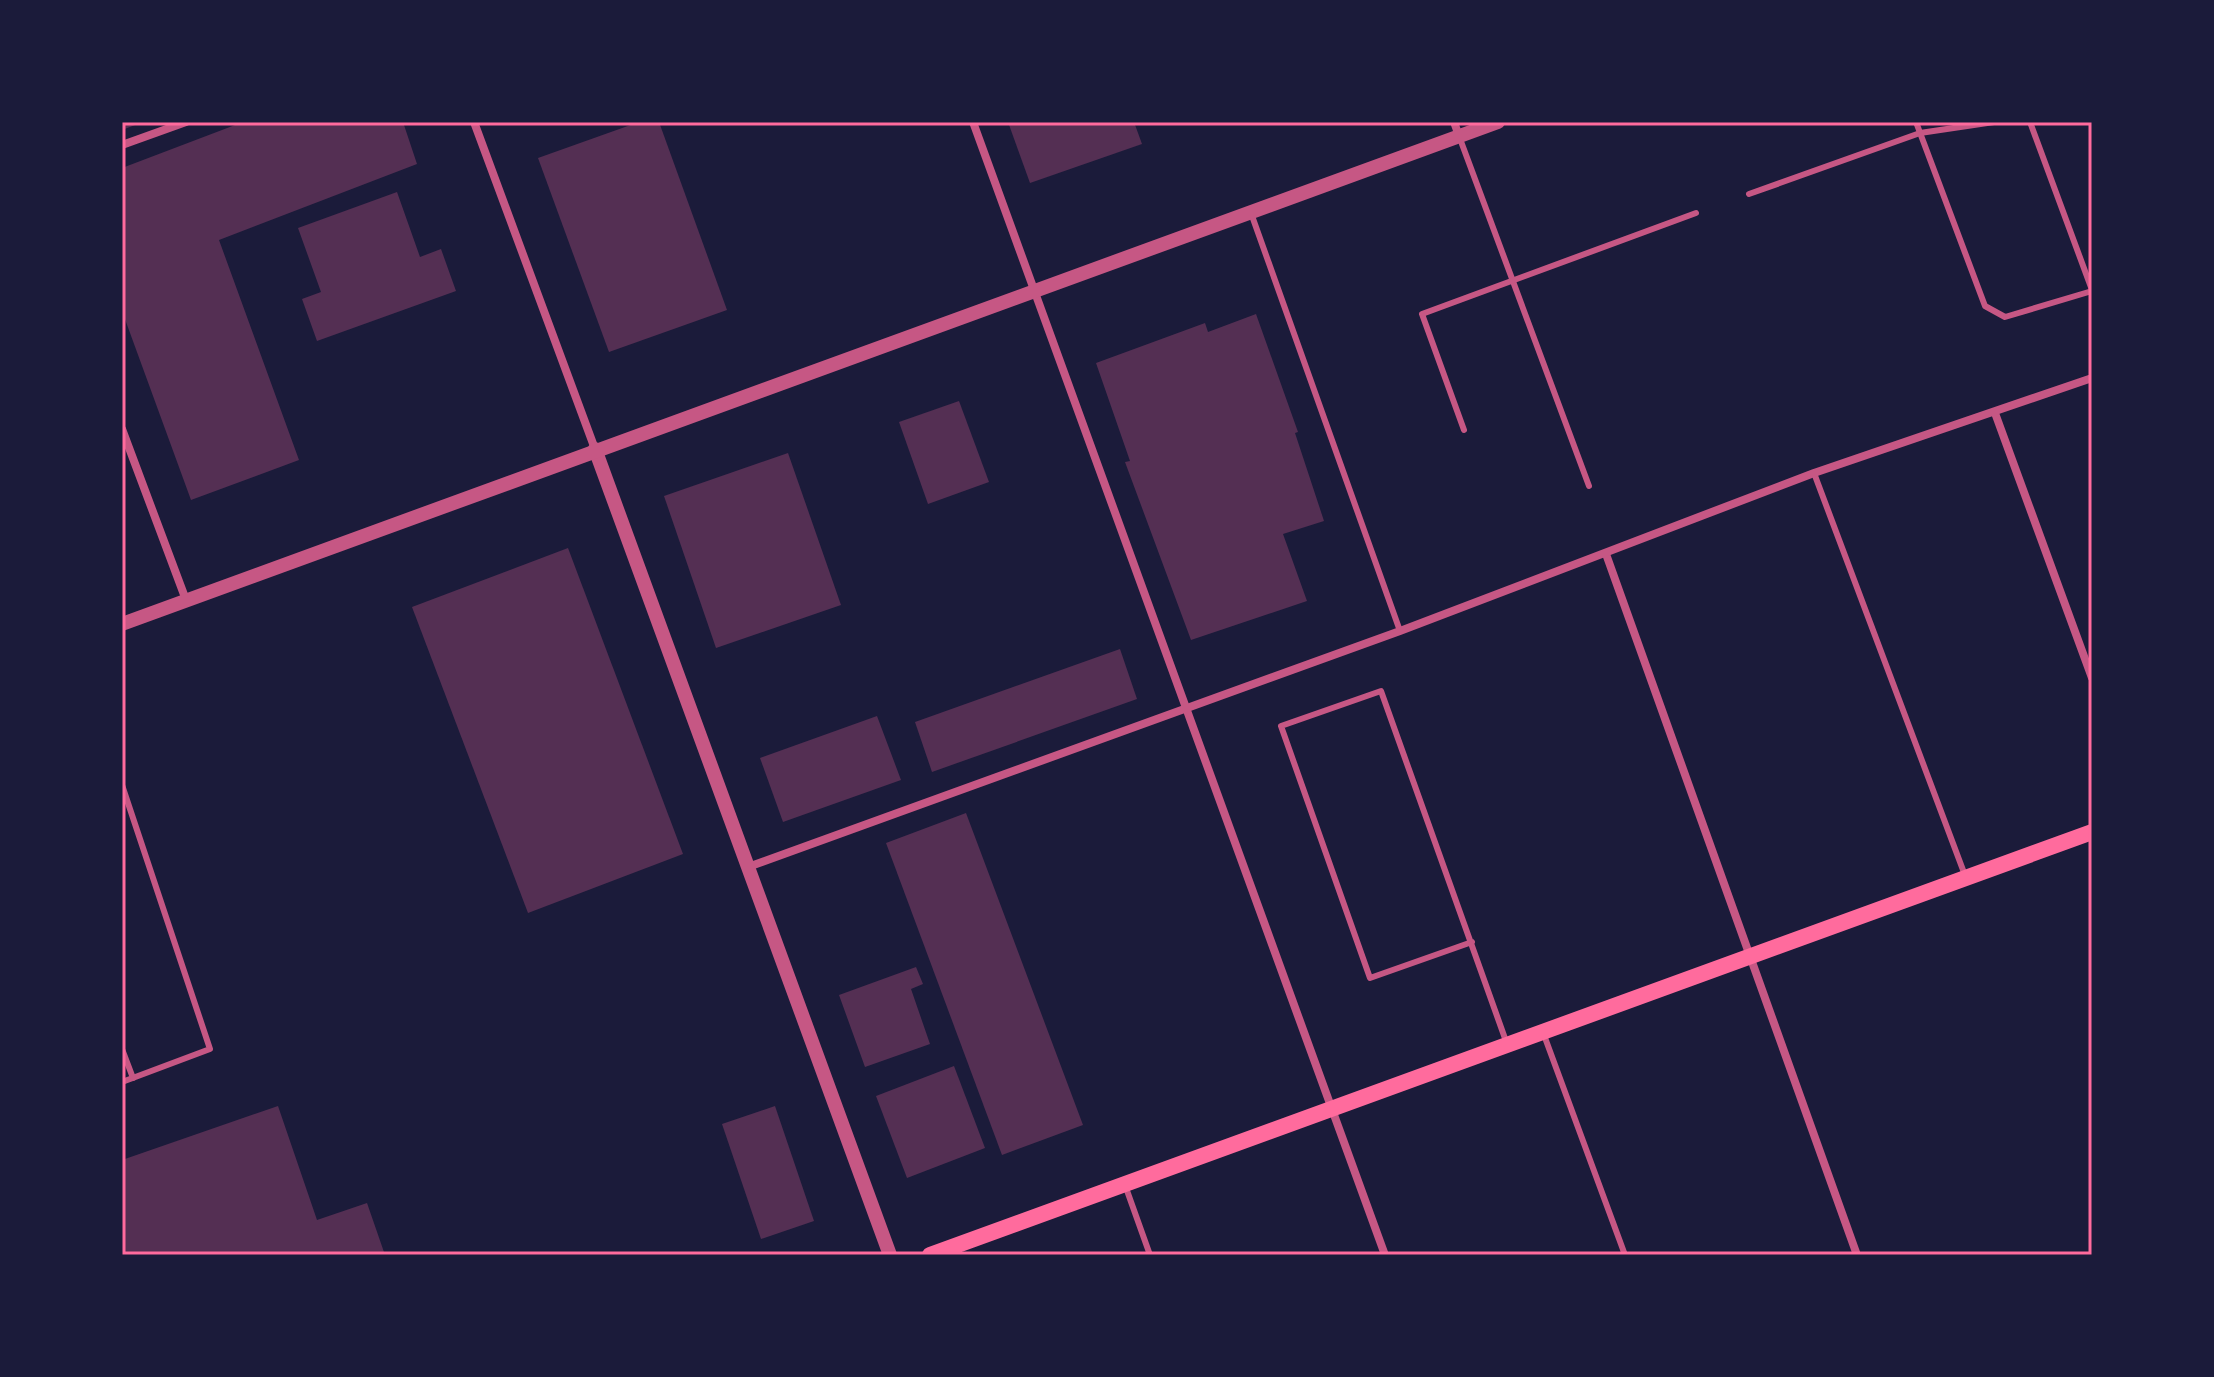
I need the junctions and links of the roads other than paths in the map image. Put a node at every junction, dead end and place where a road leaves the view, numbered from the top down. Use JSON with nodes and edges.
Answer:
{"nodes":[{"id":1,"x":186,"y":122,"type":"edge"},
{"id":2,"x":474,"y":122,"type":"edge"},
{"id":3,"x":973,"y":122,"type":"edge"},
{"id":4,"x":1498,"y":122,"type":"edge"},
{"id":5,"x":1916,"y":122,"type":"edge"},
{"id":6,"x":1994,"y":122,"type":"edge"},
{"id":7,"x":2030,"y":122,"type":"edge"},
{"id":8,"x":1457,"y":129,"type":"edge"},
{"id":9,"x":1920,"y":133,"type":"junction"},
{"id":10,"x":122,"y":145,"type":"edge"},
{"id":11,"x":1749,"y":194,"type":"dead end"},
{"id":12,"x":1251,"y":213,"type":"junction"},
{"id":13,"x":1696,"y":213,"type":"dead end"},
{"id":14,"x":1512,"y":280,"type":"junction"},
{"id":15,"x":1037,"y":289,"type":"junction"},
{"id":16,"x":2092,"y":291,"type":"edge"},
{"id":17,"x":2092,"y":378,"type":"edge"},
{"id":18,"x":1995,"y":413,"type":"junction"},
{"id":19,"x":122,"y":429,"type":"edge"},
{"id":20,"x":1464,"y":430,"type":"dead end"},
{"id":21,"x":595,"y":449,"type":"junction"},
{"id":22,"x":1814,"y":473,"type":"junction"},
{"id":23,"x":1589,"y":486,"type":"dead end"},
{"id":24,"x":1606,"y":554,"type":"junction"},
{"id":25,"x":186,"y":600,"type":"junction"},
{"id":26,"x":122,"y":624,"type":"edge"},
{"id":27,"x":1400,"y":631,"type":"junction"},
{"id":28,"x":2092,"y":678,"type":"edge"},
{"id":29,"x":1185,"y":708,"type":"junction"},
{"id":30,"x":122,"y":785,"type":"edge"},
{"id":31,"x":2092,"y":832,"type":"edge"},
{"id":32,"x":748,"y":867,"type":"junction"},
{"id":33,"x":1966,"y":878,"type":"junction"},
{"id":34,"x":1472,"y":942,"type":"junction"},
{"id":35,"x":1750,"y":956,"type":"junction"},
{"id":36,"x":1542,"y":1031,"type":"junction"},
{"id":37,"x":1507,"y":1044,"type":"junction"},
{"id":38,"x":122,"y":1049,"type":"edge"},
{"id":39,"x":133,"y":1078,"type":"junction"},
{"id":40,"x":122,"y":1082,"type":"edge"},
{"id":41,"x":1332,"y":1108,"type":"junction"},
{"id":42,"x":1125,"y":1185,"type":"junction"},
{"id":43,"x":890,"y":1255,"type":"edge"},
{"id":44,"x":930,"y":1255,"type":"edge"},
{"id":45,"x":1150,"y":1255,"type":"edge"},
{"id":46,"x":1385,"y":1255,"type":"edge"},
{"id":47,"x":1625,"y":1255,"type":"edge"},
{"id":48,"x":1857,"y":1255,"type":"edge"}],
"edges":[{"from":1,"to":10,"type":"street"},
{"from":2,"to":21,"type":"street"},
{"from":3,"to":15,"type":"street"},
{"from":4,"to":8,"type":"street"},
{"from":5,"to":9,"type":"lane"},
{"from":6,"to":9,"type":"lane"},
{"from":7,"to":16,"type":"lane"},
{"from":8,"to":12,"type":"street"},
{"from":8,"to":14,"type":"lane"},
{"from":9,"to":11,"type":"lane"},
{"from":9,"to":16,"type":"lane"},
{"from":12,"to":15,"type":"street"},
{"from":12,"to":27,"type":"lane"},
{"from":13,"to":14,"type":"lane"},
{"from":14,"to":20,"type":"lane"},
{"from":14,"to":23,"type":"lane"},
{"from":15,"to":21,"type":"street"},
{"from":15,"to":29,"type":"street"},
{"from":17,"to":18,"type":"street"},
{"from":18,"to":22,"type":"street"},
{"from":18,"to":28,"type":"street"},
{"from":19,"to":25,"type":"street"},
{"from":21,"to":25,"type":"street"},
{"from":21,"to":32,"type":"street"},
{"from":22,"to":24,"type":"street"},
{"from":22,"to":33,"type":"lane"},
{"from":24,"to":27,"type":"street"},
{"from":24,"to":35,"type":"street"},
{"from":25,"to":26,"type":"street"},
{"from":27,"to":29,"type":"street"},
{"from":29,"to":32,"type":"street"},
{"from":29,"to":41,"type":"street"},
{"from":30,"to":39,"type":"lane"},
{"from":31,"to":33,"type":"main road"},
{"from":32,"to":43,"type":"street"},
{"from":33,"to":35,"type":"main road"},
{"from":34,"to":34,"type":"lane"},
{"from":34,"to":37,"type":"lane"},
{"from":35,"to":36,"type":"main road"},
{"from":35,"to":48,"type":"street"},
{"from":36,"to":37,"type":"main road"},
{"from":36,"to":47,"type":"lane"},
{"from":37,"to":41,"type":"main road"},
{"from":38,"to":39,"type":"lane"},
{"from":39,"to":40,"type":"lane"},
{"from":41,"to":42,"type":"main road"},
{"from":41,"to":46,"type":"street"},
{"from":42,"to":44,"type":"main road"},
{"from":42,"to":45,"type":"lane"}]}
